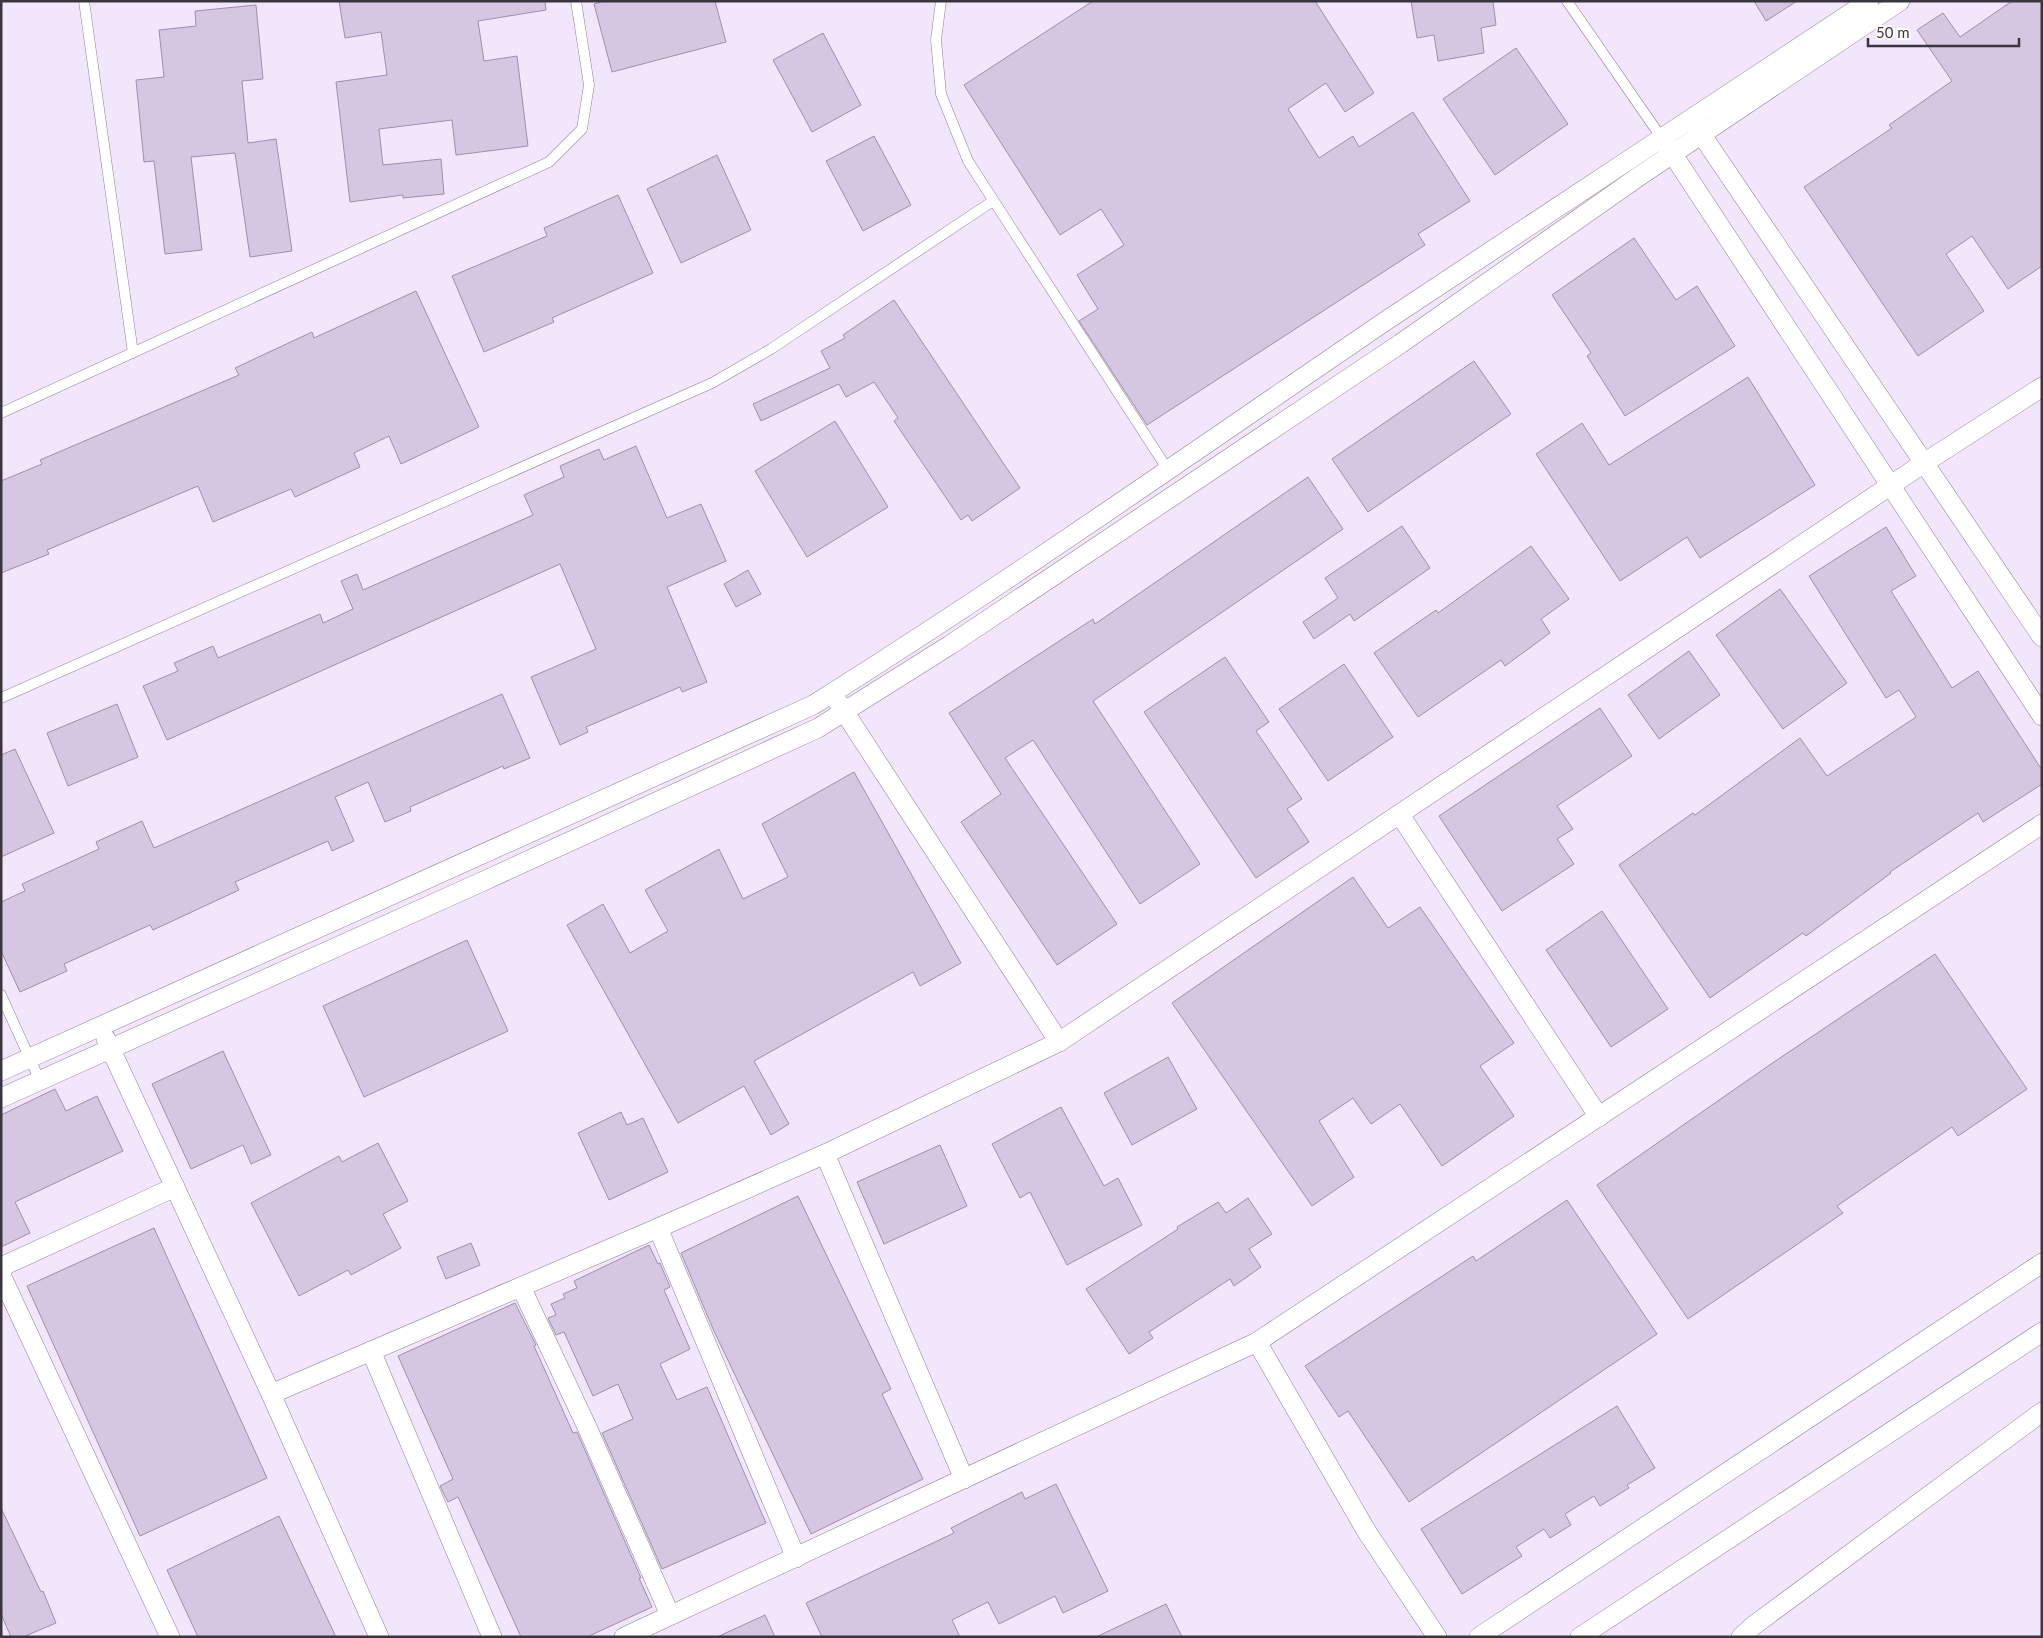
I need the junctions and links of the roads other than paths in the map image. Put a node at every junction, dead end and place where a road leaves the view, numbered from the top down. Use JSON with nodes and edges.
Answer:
{"nodes":[{"id":1,"x":84,"y":1,"type":"edge"},
{"id":2,"x":576,"y":1,"type":"edge"},
{"id":3,"x":941,"y":1,"type":"edge"},
{"id":4,"x":1567,"y":1,"type":"edge"},
{"id":5,"x":1869,"y":1,"type":"edge"},
{"id":6,"x":1900,"y":1,"type":"edge"},
{"id":7,"x":1691,"y":118,"type":"junction"},
{"id":8,"x":1701,"y":135,"type":"junction"},
{"id":9,"x":1661,"y":137,"type":"junction"},
{"id":10,"x":1672,"y":154,"type":"junction"},
{"id":11,"x":993,"y":200,"type":"junction"},
{"id":12,"x":133,"y":353,"type":"junction"},
{"id":13,"x":2042,"y":386,"type":"edge"},
{"id":14,"x":1,"y":413,"type":"edge"},
{"id":15,"x":1924,"y":463,"type":"junction"},
{"id":16,"x":1168,"y":470,"type":"junction"},
{"id":17,"x":1891,"y":487,"type":"junction"},
{"id":18,"x":2042,"y":637,"type":"edge"},
{"id":19,"x":832,"y":692,"type":"junction"},
{"id":20,"x":1,"y":698,"type":"edge"},
{"id":21,"x":844,"y":712,"type":"junction"},
{"id":22,"x":2042,"y":716,"type":"edge"},
{"id":23,"x":1400,"y":815,"type":"junction"},
{"id":24,"x":2042,"y":824,"type":"edge"},
{"id":25,"x":1,"y":995,"type":"edge"},
{"id":26,"x":100,"y":1026,"type":"junction"},
{"id":27,"x":1059,"y":1042,"type":"junction"},
{"id":28,"x":111,"y":1049,"type":"junction"},
{"id":29,"x":30,"y":1058,"type":"junction"},
{"id":30,"x":1,"y":1070,"type":"edge"},
{"id":31,"x":40,"y":1081,"type":"junction"},
{"id":32,"x":1,"y":1098,"type":"edge"},
{"id":33,"x":1598,"y":1116,"type":"junction"},
{"id":34,"x":825,"y":1154,"type":"junction"},
{"id":35,"x":175,"y":1187,"type":"junction"},
{"id":36,"x":658,"y":1228,"type":"junction"},
{"id":37,"x":2042,"y":1262,"type":"edge"},
{"id":38,"x":1,"y":1267,"type":"edge"},
{"id":39,"x":1,"y":1275,"type":"edge"},
{"id":40,"x":521,"y":1287,"type":"junction"},
{"id":41,"x":2042,"y":1332,"type":"edge"},
{"id":42,"x":1257,"y":1342,"type":"junction"},
{"id":43,"x":371,"y":1351,"type":"junction"},
{"id":44,"x":272,"y":1394,"type":"junction"},
{"id":45,"x":2042,"y":1412,"type":"edge"},
{"id":46,"x":964,"y":1479,"type":"junction"},
{"id":47,"x":796,"y":1558,"type":"junction"},
{"id":48,"x":670,"y":1615,"type":"junction"},
{"id":49,"x":170,"y":1637,"type":"edge"},
{"id":50,"x":379,"y":1637,"type":"edge"},
{"id":51,"x":492,"y":1637,"type":"edge"},
{"id":52,"x":624,"y":1637,"type":"edge"},
{"id":53,"x":1437,"y":1637,"type":"edge"},
{"id":54,"x":1479,"y":1637,"type":"edge"},
{"id":55,"x":1580,"y":1637,"type":"edge"},
{"id":56,"x":1741,"y":1637,"type":"edge"}],
"edges":[{"from":1,"to":12,"type":"lane"},
{"from":2,"to":12,"type":"lane"},
{"from":3,"to":11,"type":"lane"},
{"from":4,"to":9,"type":"lane"},
{"from":5,"to":7,"type":"street"},
{"from":6,"to":8,"type":"street"},
{"from":7,"to":8,"type":"street"},
{"from":7,"to":9,"type":"street"},
{"from":8,"to":10,"type":"street"},
{"from":8,"to":15,"type":"street"},
{"from":9,"to":10,"type":"street"},
{"from":9,"to":16,"type":"street"},
{"from":10,"to":17,"type":"street"},
{"from":10,"to":21,"type":"street"},
{"from":11,"to":16,"type":"lane"},
{"from":11,"to":20,"type":"lane"},
{"from":12,"to":14,"type":"lane"},
{"from":13,"to":15,"type":"street"},
{"from":15,"to":17,"type":"street"},
{"from":15,"to":18,"type":"street"},
{"from":16,"to":19,"type":"street"},
{"from":17,"to":22,"type":"street"},
{"from":17,"to":23,"type":"street"},
{"from":19,"to":21,"type":"street"},
{"from":19,"to":26,"type":"street"},
{"from":21,"to":27,"type":"street"},
{"from":21,"to":28,"type":"street"},
{"from":23,"to":27,"type":"street"},
{"from":23,"to":33,"type":"street"},
{"from":24,"to":33,"type":"street"},
{"from":25,"to":29,"type":"lane"},
{"from":26,"to":28,"type":"street"},
{"from":26,"to":29,"type":"street"},
{"from":27,"to":34,"type":"street"},
{"from":28,"to":31,"type":"street"},
{"from":28,"to":35,"type":"street"},
{"from":29,"to":30,"type":"street"},
{"from":29,"to":31,"type":"lane"},
{"from":31,"to":32,"type":"street"},
{"from":33,"to":42,"type":"street"},
{"from":34,"to":36,"type":"street"},
{"from":34,"to":46,"type":"street"},
{"from":35,"to":38,"type":"street"},
{"from":35,"to":44,"type":"street"},
{"from":36,"to":40,"type":"street"},
{"from":36,"to":47,"type":"street"},
{"from":37,"to":54,"type":"street"},
{"from":39,"to":49,"type":"street"},
{"from":40,"to":43,"type":"street"},
{"from":40,"to":48,"type":"street"},
{"from":41,"to":55,"type":"street"},
{"from":42,"to":46,"type":"street"},
{"from":42,"to":53,"type":"street"},
{"from":43,"to":44,"type":"street"},
{"from":43,"to":51,"type":"street"},
{"from":44,"to":50,"type":"street"},
{"from":45,"to":56,"type":"street"},
{"from":46,"to":47,"type":"street"},
{"from":47,"to":48,"type":"street"},
{"from":48,"to":52,"type":"street"}]}
